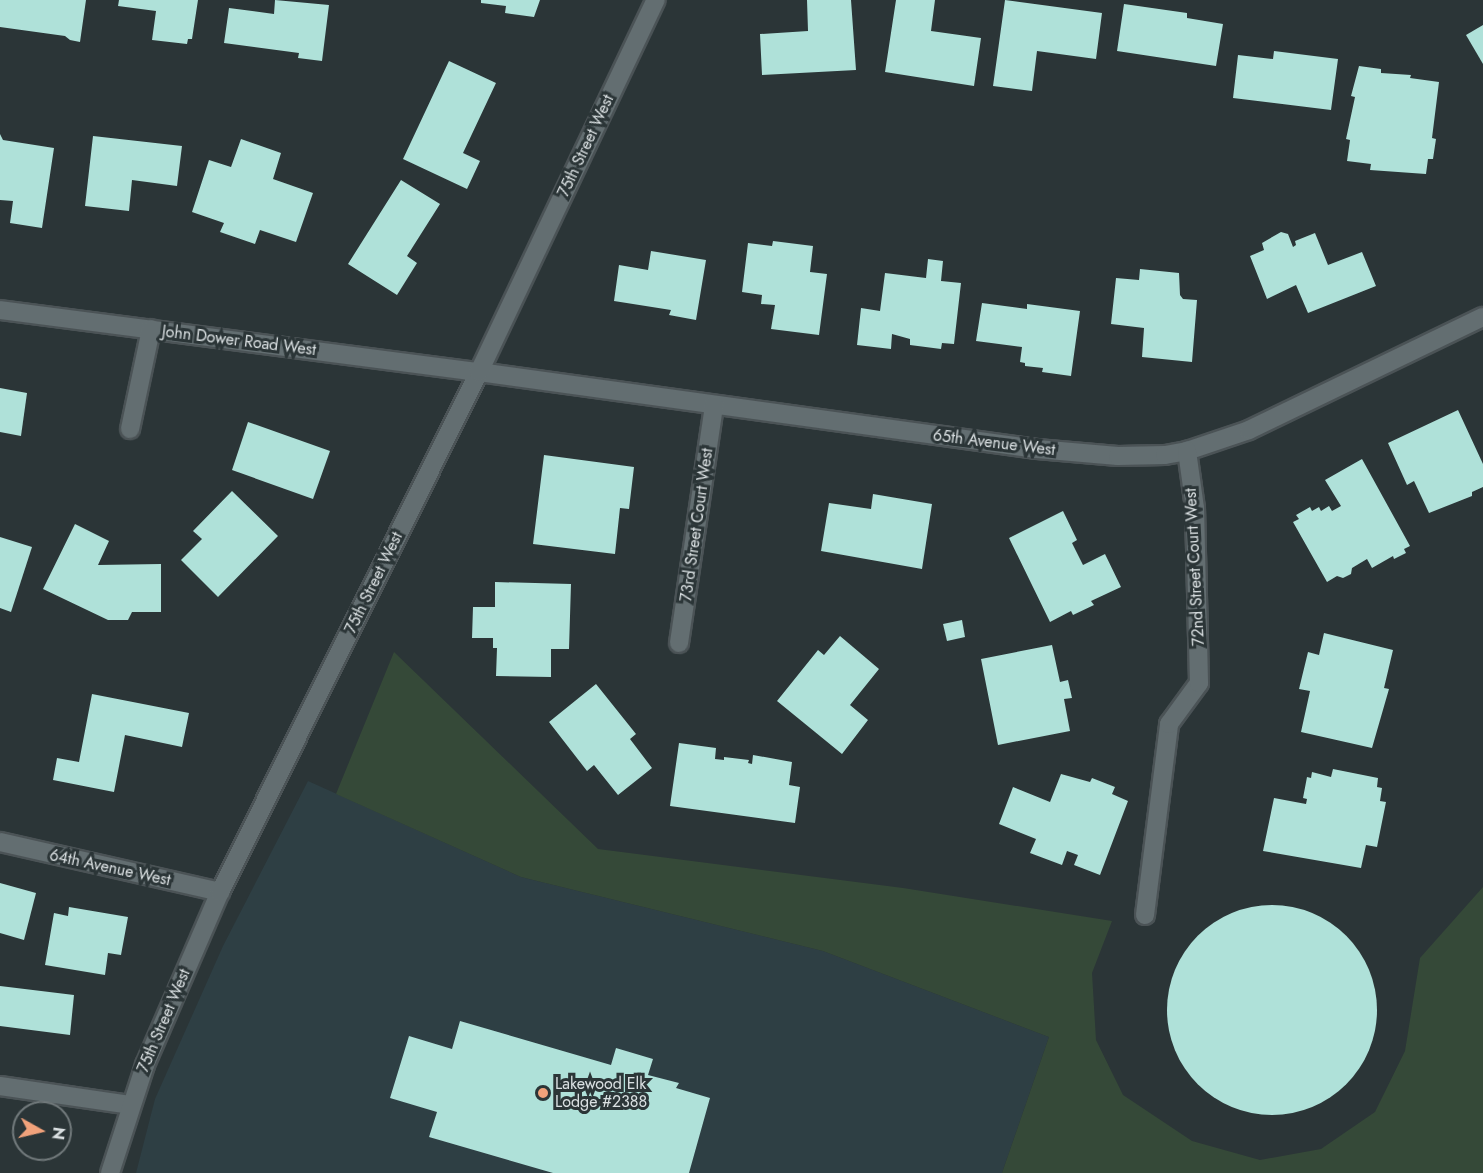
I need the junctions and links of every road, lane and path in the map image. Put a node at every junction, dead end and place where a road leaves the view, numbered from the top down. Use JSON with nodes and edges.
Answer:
{"nodes":[{"id":1,"x":656,"y":0,"type":"edge"},
{"id":2,"x":0,"y":310,"type":"edge"},
{"id":3,"x":1483,"y":317,"type":"edge"},
{"id":4,"x":151,"y":329,"type":"junction"},
{"id":5,"x":479,"y":372,"type":"junction"},
{"id":6,"x":714,"y":406,"type":"junction"},
{"id":7,"x":130,"y":429,"type":"dead end"},
{"id":8,"x":1187,"y":451,"type":"junction"},
{"id":9,"x":679,"y":643,"type":"dead end"},
{"id":10,"x":0,"y":842,"type":"edge"},
{"id":11,"x":220,"y":892,"type":"junction"},
{"id":12,"x":1145,"y":915,"type":"dead end"},
{"id":13,"x":0,"y":1086,"type":"edge"},
{"id":14,"x":130,"y":1105,"type":"junction"},
{"id":15,"x":110,"y":1173,"type":"edge"}],
"edges":[{"from":1,"to":5,"type":"street","name":"75th Street West"},
{"from":2,"to":4,"type":"street","name":"John Dower Road West"},
{"from":3,"to":8,"type":"street","name":"65th Avenue West"},
{"from":4,"to":5,"type":"street","name":"John Dower Road West"},
{"from":4,"to":7,"type":"street"},
{"from":5,"to":6,"type":"street","name":"65th Avenue West"},
{"from":5,"to":11,"type":"street","name":"75th Street West"},
{"from":6,"to":8,"type":"street","name":"65th Avenue West"},
{"from":6,"to":9,"type":"street","name":"73rd Street Court West"},
{"from":8,"to":12,"type":"street","name":"72nd Street Court West"},
{"from":10,"to":11,"type":"street","name":"64th Avenue West"},
{"from":11,"to":14,"type":"street","name":"75th Street West"},
{"from":13,"to":14,"type":"street"},
{"from":14,"to":15,"type":"street","name":"75th Street West"}]}
